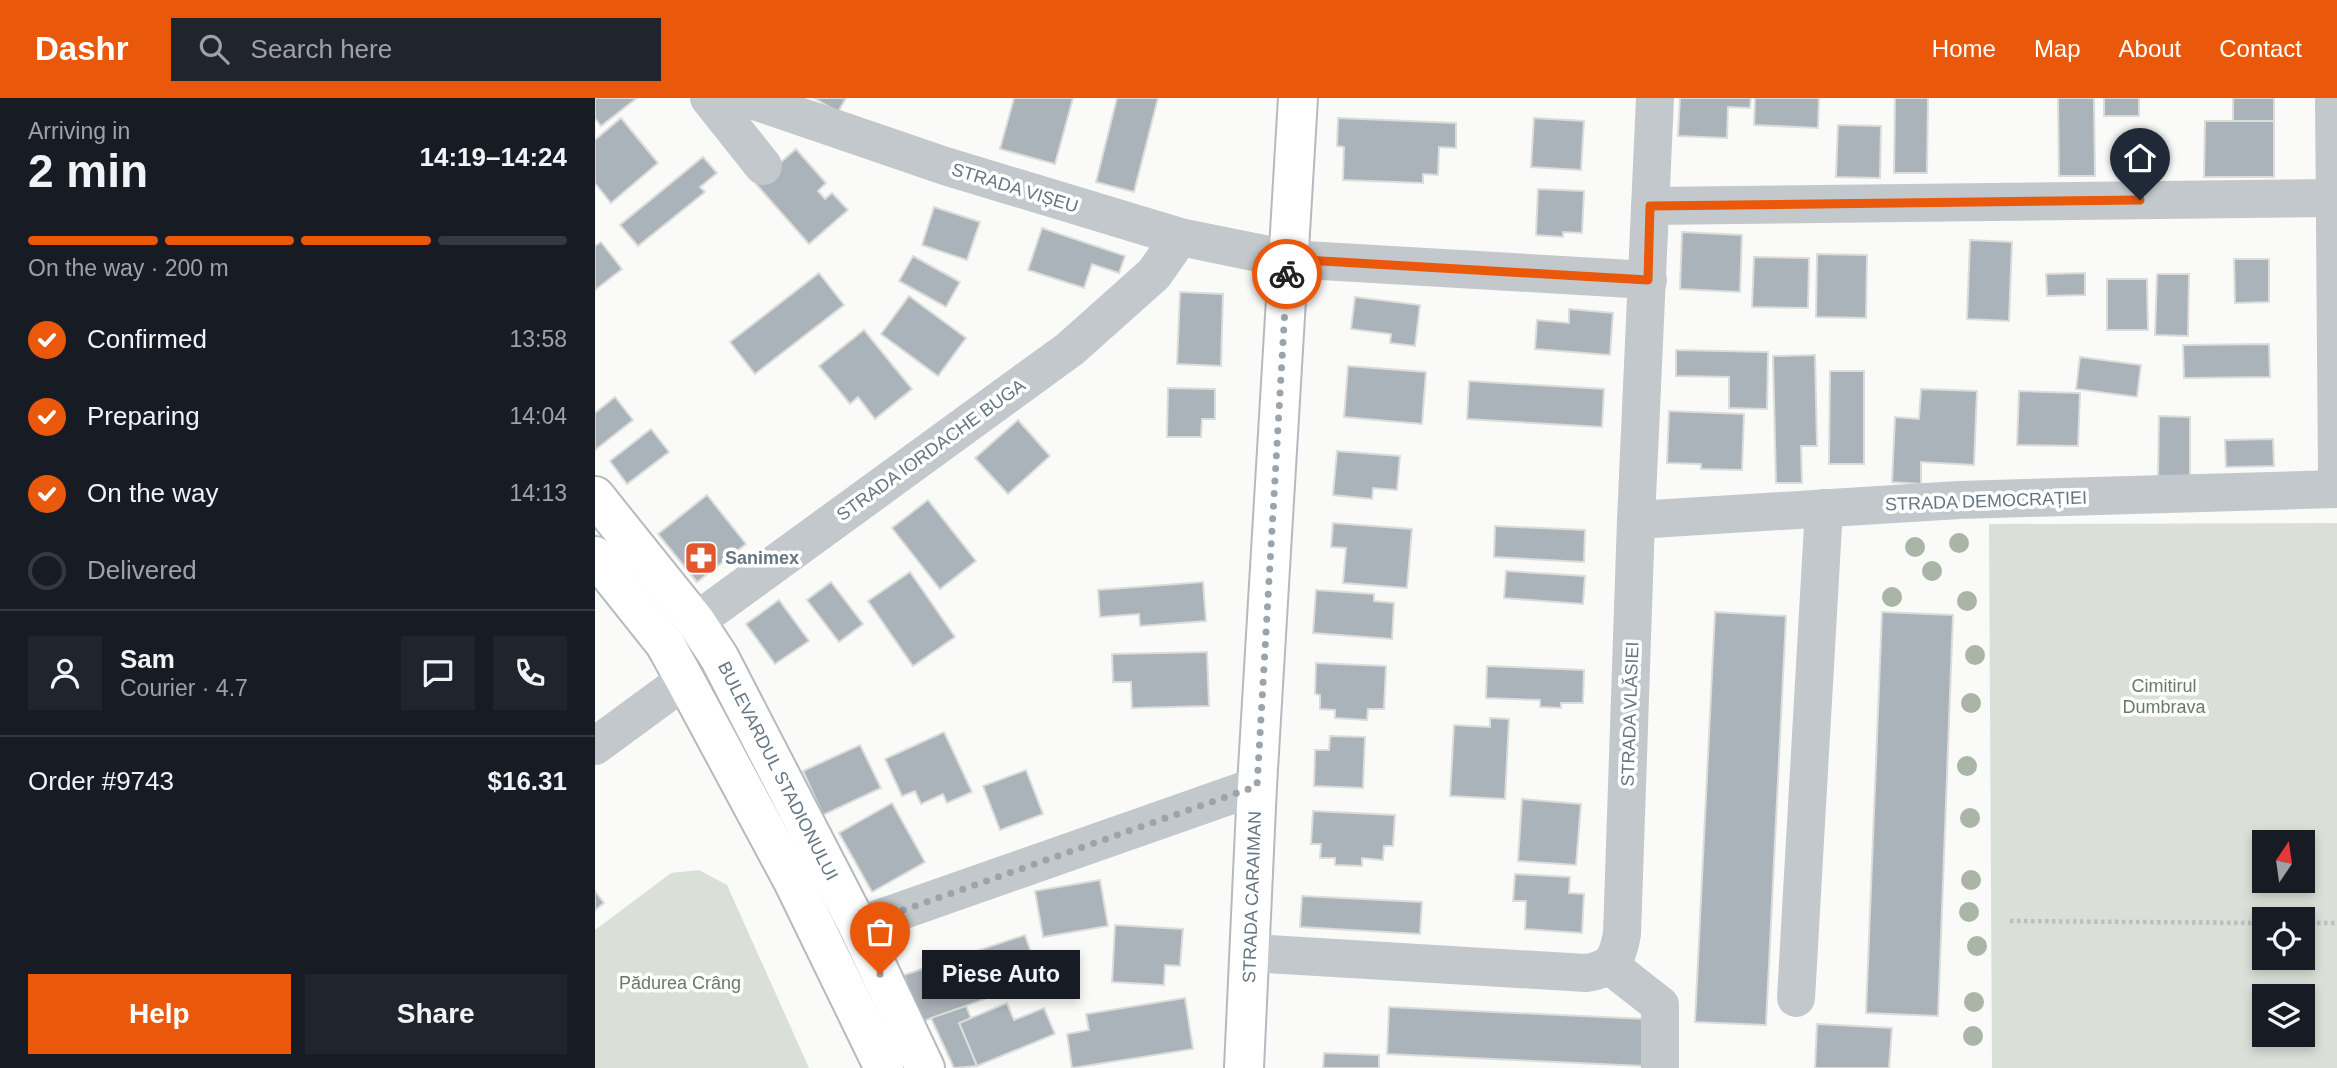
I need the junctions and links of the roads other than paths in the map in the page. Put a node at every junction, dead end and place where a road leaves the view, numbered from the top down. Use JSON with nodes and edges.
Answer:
{"nodes":[{"id":1,"x":709,"y":98,"type":"edge"},
{"id":2,"x":746,"y":98,"type":"edge"},
{"id":3,"x":1298,"y":98,"type":"edge"},
{"id":4,"x":1655,"y":98,"type":"edge"},
{"id":5,"x":2334,"y":98,"type":"edge"},
{"id":6,"x":763,"y":166,"type":"dead end"},
{"id":7,"x":2336,"y":198,"type":"edge"},
{"id":8,"x":1650,"y":206,"type":"junction"},
{"id":9,"x":1180,"y":237,"type":"junction"},
{"id":10,"x":1288,"y":259,"type":"junction"},
{"id":11,"x":1648,"y":280,"type":"junction"},
{"id":12,"x":2337,"y":477,"type":"edge"},
{"id":13,"x":2337,"y":489,"type":"edge"},
{"id":14,"x":595,"y":496,"type":"edge"},
{"id":15,"x":1824,"y":508,"type":"junction"},
{"id":16,"x":1636,"y":520,"type":"junction"},
{"id":17,"x":595,"y":556,"type":"edge"},
{"id":18,"x":697,"y":622,"type":"junction"},
{"id":19,"x":665,"y":644,"type":"junction"},
{"id":20,"x":685,"y":680,"type":"junction"},
{"id":21,"x":595,"y":746,"type":"edge"},
{"id":22,"x":1257,"y":786,"type":"junction"},
{"id":23,"x":858,"y":926,"type":"junction"},
{"id":24,"x":1251,"y":953,"type":"junction"},
{"id":25,"x":1609,"y":965,"type":"junction"},
{"id":26,"x":1796,"y":998,"type":"dead end"},
{"id":27,"x":884,"y":1068,"type":"edge"},
{"id":28,"x":925,"y":1068,"type":"edge"},
{"id":29,"x":1244,"y":1068,"type":"edge"},
{"id":30,"x":1660,"y":1068,"type":"edge"}],
"edges":[{"from":1,"to":6,"type":"street"},
{"from":2,"to":9,"type":"street","name":"STRADA VIȘEU"},
{"from":3,"to":10,"type":"main road","name":"STRADA CARAIMAN"},
{"from":4,"to":8,"type":"street","name":"STRADA VLĂSIEI"},
{"from":5,"to":7,"type":"street"},
{"from":7,"to":8,"type":"street"},
{"from":7,"to":12,"type":"street"},
{"from":8,"to":11,"type":"street","name":"STRADA VLĂSIEI"},
{"from":9,"to":10,"type":"street","name":"STRADA VIȘEU"},
{"from":9,"to":18,"type":"street","name":"STRADA IORDACHE BUGA"},
{"from":10,"to":11,"type":"street","name":"STRADA VIȘEU"},
{"from":10,"to":22,"type":"main road","name":"STRADA CARAIMAN"},
{"from":11,"to":16,"type":"street","name":"STRADA VLĂSIEI"},
{"from":13,"to":15,"type":"street","name":"STRADA DEMOCRAȚIEI"},
{"from":14,"to":18,"type":"main road","name":"BULEVARDUL STADIONULUI"},
{"from":15,"to":16,"type":"street","name":"STRADA DEMOCRAȚIEI"},
{"from":15,"to":26,"type":"street"},
{"from":16,"to":25,"type":"street","name":"STRADA VLĂSIEI"},
{"from":17,"to":19,"type":"main road","name":"BULEVARDUL STADIONULUI"},
{"from":18,"to":19,"type":"street","name":"STRADA IORDACHE BUGA"},
{"from":18,"to":23,"type":"main road","name":"BULEVARDUL STADIONULUI"},
{"from":19,"to":20,"type":"main road","name":"BULEVARDUL STADIONULUI"},
{"from":20,"to":21,"type":"street"},
{"from":20,"to":27,"type":"main road","name":"BULEVARDUL STADIONULUI"},
{"from":22,"to":23,"type":"street"},
{"from":22,"to":24,"type":"main road","name":"STRADA CARAIMAN"},
{"from":23,"to":28,"type":"main road","name":"BULEVARDUL STADIONULUI"},
{"from":24,"to":25,"type":"street"},
{"from":24,"to":29,"type":"main road","name":"STRADA CARAIMAN"},
{"from":25,"to":30,"type":"street"}]}
